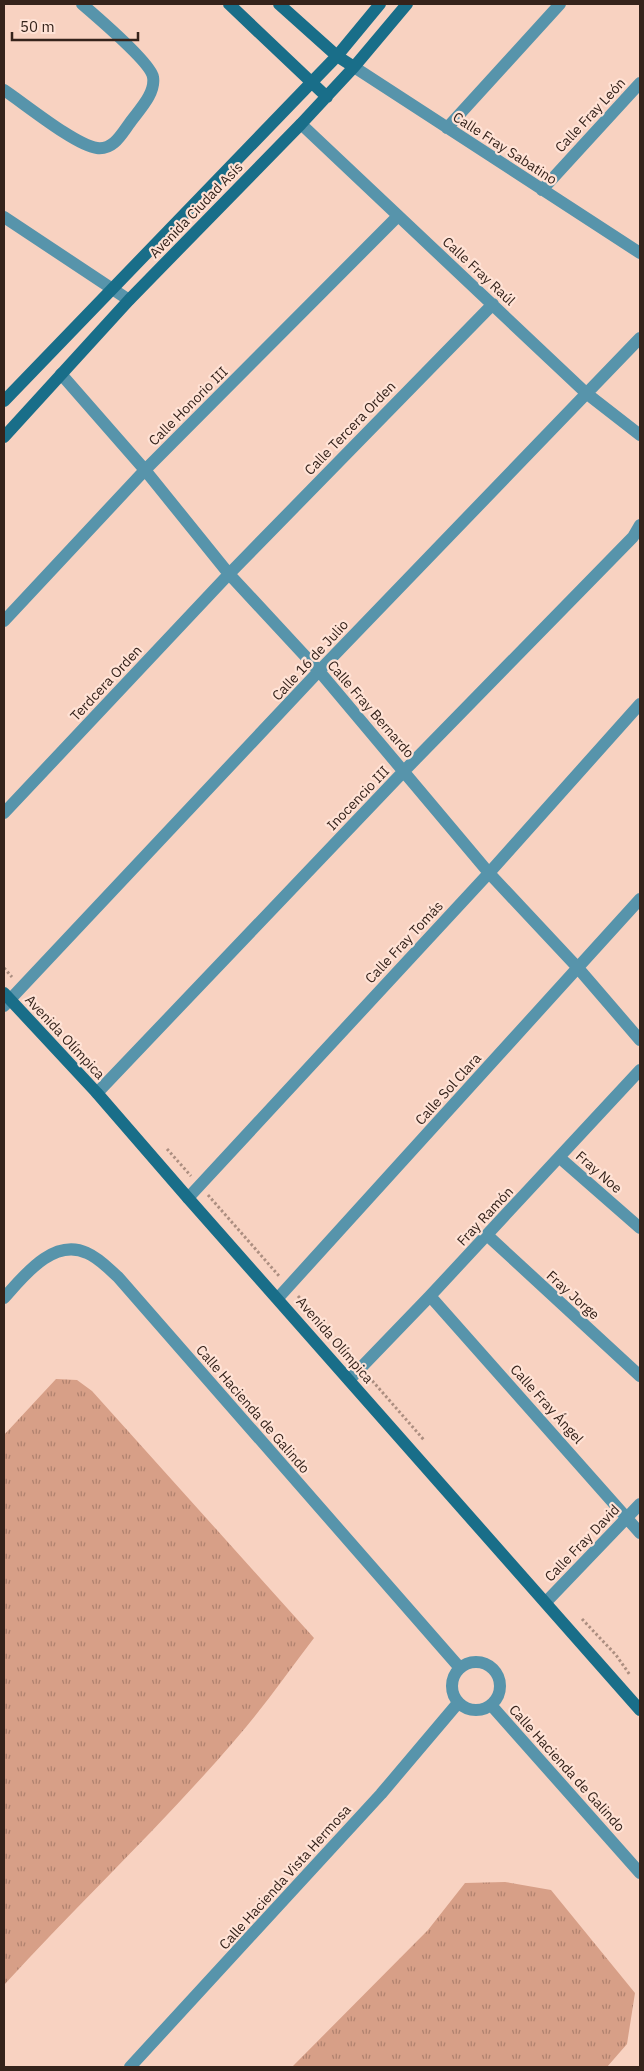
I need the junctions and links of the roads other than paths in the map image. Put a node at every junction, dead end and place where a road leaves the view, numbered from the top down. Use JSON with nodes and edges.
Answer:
{"nodes":[{"id":1,"x":82,"y":4,"type":"edge"},
{"id":2,"x":230,"y":4,"type":"edge"},
{"id":3,"x":279,"y":4,"type":"edge"},
{"id":4,"x":380,"y":4,"type":"edge"},
{"id":5,"x":407,"y":4,"type":"edge"},
{"id":6,"x":560,"y":4,"type":"edge"},
{"id":7,"x":337,"y":56,"type":"junction"},
{"id":8,"x":354,"y":67,"type":"junction"},
{"id":9,"x":311,"y":83,"type":"junction"},
{"id":10,"x":640,"y":83,"type":"edge"},
{"id":11,"x":4,"y":90,"type":"edge"},
{"id":12,"x":326,"y":97,"type":"junction"},
{"id":13,"x":301,"y":124,"type":"junction"},
{"id":14,"x":447,"y":128,"type":"junction"},
{"id":15,"x":542,"y":190,"type":"junction"},
{"id":16,"x":398,"y":216,"type":"junction"},
{"id":17,"x":4,"y":217,"type":"edge"},
{"id":18,"x":638,"y":248,"type":"edge"},
{"id":19,"x":110,"y":289,"type":"junction"},
{"id":20,"x":129,"y":300,"type":"junction"},
{"id":21,"x":492,"y":304,"type":"junction"},
{"id":22,"x":640,"y":338,"type":"edge"},
{"id":23,"x":61,"y":374,"type":"junction"},
{"id":24,"x":586,"y":394,"type":"junction"},
{"id":25,"x":4,"y":401,"type":"edge"},
{"id":26,"x":640,"y":435,"type":"edge"},
{"id":27,"x":4,"y":436,"type":"edge"},
{"id":28,"x":145,"y":470,"type":"junction"},
{"id":29,"x":640,"y":525,"type":"edge"},
{"id":30,"x":229,"y":574,"type":"junction"},
{"id":31,"x":4,"y":621,"type":"edge"},
{"id":32,"x":319,"y":671,"type":"junction"},
{"id":33,"x":640,"y":704,"type":"edge"},
{"id":34,"x":404,"y":770,"type":"junction"},
{"id":35,"x":4,"y":812,"type":"edge"},
{"id":36,"x":489,"y":873,"type":"junction"},
{"id":37,"x":640,"y":899,"type":"edge"},
{"id":38,"x":578,"y":968,"type":"junction"},
{"id":39,"x":6,"y":999,"type":"edge"},
{"id":40,"x":640,"y":1040,"type":"edge"},
{"id":41,"x":640,"y":1070,"type":"edge"},
{"id":42,"x":98,"y":1092,"type":"junction"},
{"id":43,"x":560,"y":1158,"type":"junction"},
{"id":44,"x":188,"y":1198,"type":"junction"},
{"id":45,"x":640,"y":1228,"type":"edge"},
{"id":46,"x":487,"y":1235,"type":"junction"},
{"id":47,"x":430,"y":1296,"type":"junction"},
{"id":48,"x":4,"y":1298,"type":"edge"},
{"id":49,"x":278,"y":1298,"type":"junction"},
{"id":50,"x":640,"y":1376,"type":"edge"},
{"id":51,"x":349,"y":1380,"type":"junction"},
{"id":52,"x":640,"y":1504,"type":"edge"},
{"id":53,"x":627,"y":1517,"type":"junction"},
{"id":54,"x":640,"y":1533,"type":"edge"},
{"id":55,"x":546,"y":1602,"type":"junction"},
{"id":56,"x":460,"y":1668,"type":"junction"},
{"id":57,"x":458,"y":1703,"type":"junction"},
{"id":58,"x":491,"y":1705,"type":"junction"},
{"id":59,"x":640,"y":1710,"type":"edge"},
{"id":60,"x":640,"y":1873,"type":"edge"},
{"id":61,"x":130,"y":2067,"type":"edge"}],
"edges":[{"from":1,"to":11,"type":"street"},
{"from":2,"to":9,"type":"street"},
{"from":3,"to":7,"type":"street"},
{"from":4,"to":7,"type":"street","name":"Avenida Ciudad Asís"},
{"from":5,"to":8,"type":"street","name":"Avenida Ciudad Asís"},
{"from":6,"to":14,"type":"street"},
{"from":7,"to":8,"type":"street"},
{"from":7,"to":9,"type":"street","name":"Avenida Ciudad Asís"},
{"from":8,"to":12,"type":"street","name":"Avenida Ciudad Asís"},
{"from":8,"to":14,"type":"street","name":"Calle Fray Sabatino"},
{"from":9,"to":12,"type":"street"},
{"from":9,"to":19,"type":"street","name":"Avenida Ciudad Asís"},
{"from":10,"to":15,"type":"street","name":"Calle Fray León"},
{"from":12,"to":13,"type":"street","name":"Avenida Ciudad Asís"},
{"from":13,"to":16,"type":"street","name":"Calle Fray Raúl"},
{"from":13,"to":20,"type":"street","name":"Avenida Ciudad Asís"},
{"from":14,"to":15,"type":"street","name":"Calle Fray Sabatino"},
{"from":15,"to":18,"type":"street","name":"Calle Fray Sabatino"},
{"from":16,"to":21,"type":"street","name":"Calle Fray Raúl"},
{"from":16,"to":28,"type":"street","name":"Calle Honorio III"},
{"from":17,"to":19,"type":"street"},
{"from":19,"to":20,"type":"street"},
{"from":19,"to":25,"type":"street","name":"Avenida Ciudad Asís"},
{"from":20,"to":23,"type":"street","name":"Avenida Ciudad Asís"},
{"from":21,"to":24,"type":"street","name":"Calle Fray Raúl"},
{"from":21,"to":30,"type":"street","name":"Calle Tercera Orden"},
{"from":22,"to":24,"type":"street","name":"Calle 16 de Julio"},
{"from":23,"to":27,"type":"street","name":"Avenida Ciudad Asís"},
{"from":23,"to":28,"type":"street","name":"Calle Fray Bernardo"},
{"from":24,"to":26,"type":"street","name":"Calle Fray Raúl"},
{"from":24,"to":32,"type":"street","name":"Calle 16 de Julio"},
{"from":28,"to":30,"type":"street","name":"Calle Fray Bernardo"},
{"from":28,"to":31,"type":"street","name":"Calle Honorio III"},
{"from":29,"to":34,"type":"street","name":"Inocencio III"},
{"from":30,"to":32,"type":"street","name":"Calle Fray Bernardo"},
{"from":30,"to":35,"type":"street","name":"Terdcera Orden"},
{"from":32,"to":34,"type":"street","name":"Calle Fray Bernardo"},
{"from":32,"to":39,"type":"street","name":"Calle 16 de Julio"},
{"from":33,"to":36,"type":"street","name":"Calle Fray Tomás"},
{"from":34,"to":36,"type":"street","name":"Calle Fray Bernardo"},
{"from":34,"to":42,"type":"street","name":"Inocencio III"},
{"from":36,"to":38,"type":"street","name":"Calle Fray Bernardo"},
{"from":36,"to":44,"type":"street","name":"Calle Fray Tomás"},
{"from":37,"to":38,"type":"street","name":"Calle Sol Clara"},
{"from":38,"to":40,"type":"street","name":"Calle Fray Bernardo"},
{"from":38,"to":49,"type":"street","name":"Calle Sol Clara"},
{"from":39,"to":42,"type":"street","name":"Avenida Olímpica"},
{"from":41,"to":43,"type":"street","name":"Fray Ramón"},
{"from":42,"to":44,"type":"street","name":"Avenida Olímpica"},
{"from":43,"to":45,"type":"street","name":"Fray Noe"},
{"from":43,"to":46,"type":"street","name":"Fray Ramón"},
{"from":44,"to":49,"type":"street","name":"Avenida Olímpica"},
{"from":46,"to":47,"type":"street","name":"Fray Ramón"},
{"from":46,"to":50,"type":"street","name":"Fray Jorge"},
{"from":47,"to":51,"type":"street","name":"Fray Ramón"},
{"from":47,"to":53,"type":"street","name":"Calle Fray Ángel"},
{"from":48,"to":56,"type":"street","name":"Calle Hacienda de Galindo"},
{"from":49,"to":51,"type":"street","name":"Avenida Olímpica"},
{"from":51,"to":55,"type":"street","name":"Avenida Olímpica"},
{"from":52,"to":53,"type":"street","name":"Calle Fray David"},
{"from":53,"to":54,"type":"street","name":"Calle Fray Ángel"},
{"from":53,"to":55,"type":"street","name":"Calle Fray David"},
{"from":55,"to":59,"type":"street","name":"Avenida Olímpica"},
{"from":56,"to":57,"type":"street"},
{"from":56,"to":58,"type":"street"},
{"from":57,"to":58,"type":"street"},
{"from":57,"to":61,"type":"street","name":"Calle Hacienda Vista Hermosa"},
{"from":58,"to":60,"type":"street","name":"Calle Hacienda de Galindo"}]}
